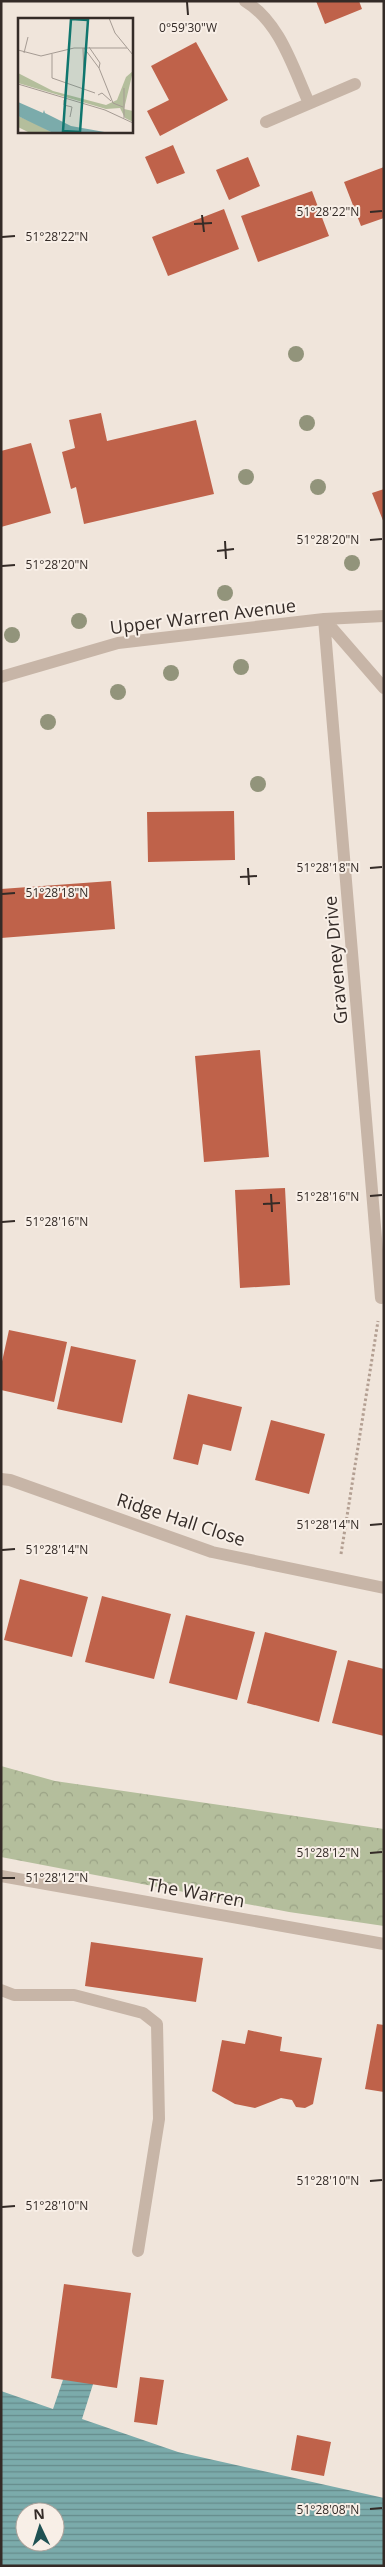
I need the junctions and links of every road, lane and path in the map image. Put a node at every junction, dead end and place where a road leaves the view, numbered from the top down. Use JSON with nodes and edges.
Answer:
{"nodes":[{"id":1,"x":245,"y":1,"type":"edge"},
{"id":2,"x":355,"y":84,"type":"dead end"},
{"id":3,"x":309,"y":104,"type":"junction"},
{"id":4,"x":266,"y":122,"type":"dead end"},
{"id":5,"x":384,"y":616,"type":"edge"},
{"id":6,"x":324,"y":619,"type":"junction"},
{"id":7,"x":1,"y":677,"type":"edge"},
{"id":8,"x":384,"y":688,"type":"edge"},
{"id":9,"x":381,"y":1298,"type":"joint"},
{"id":10,"x":1,"y":1479,"type":"edge"},
{"id":11,"x":338,"y":1578,"type":"junction"},
{"id":12,"x":384,"y":1588,"type":"edge"},
{"id":13,"x":1,"y":1876,"type":"edge"},
{"id":14,"x":384,"y":1944,"type":"edge"},
{"id":15,"x":1,"y":1990,"type":"edge"},
{"id":16,"x":138,"y":2251,"type":"dead end"}],
"edges":[{"from":1,"to":3,"type":"street"},
{"from":2,"to":3,"type":"street"},
{"from":3,"to":4,"type":"street"},
{"from":5,"to":6,"type":"street","name":"Upper Warren Avenue"},
{"from":6,"to":7,"type":"street","name":"Upper Warren Avenue"},
{"from":6,"to":8,"type":"street"},
{"from":6,"to":9,"type":"street","name":"Graveney Drive"},
{"from":9,"to":11,"type":"path"},
{"from":10,"to":11,"type":"street","name":"Ridge Hall Close"},
{"from":11,"to":12,"type":"street","name":"Ridge Hall Close"},
{"from":13,"to":14,"type":"street","name":"The Warren"},
{"from":15,"to":16,"type":"street"}]}
